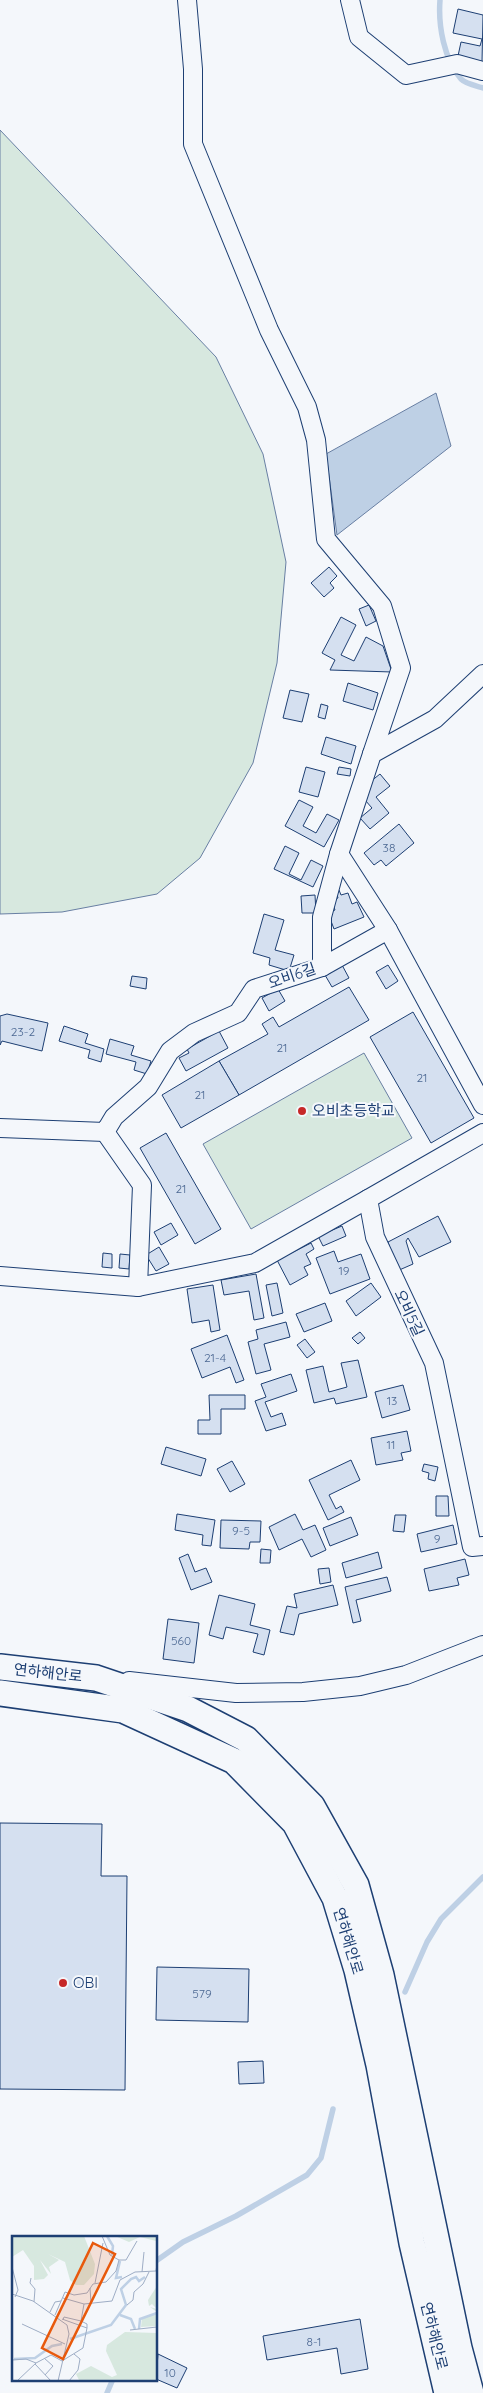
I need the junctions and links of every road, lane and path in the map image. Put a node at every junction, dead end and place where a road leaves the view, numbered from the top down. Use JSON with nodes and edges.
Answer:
{"nodes":[{"id":1,"x":187,"y":0,"type":"edge"},
{"id":2,"x":350,"y":0,"type":"edge"},
{"id":3,"x":483,"y":71,"type":"edge"},
{"id":4,"x":483,"y":674,"type":"edge"},
{"id":5,"x":372,"y":754,"type":"junction"},
{"id":6,"x":339,"y":854,"type":"junction"},
{"id":7,"x":388,"y":930,"type":"junction"},
{"id":8,"x":322,"y":967,"type":"junction"},
{"id":9,"x":483,"y":1105,"type":"edge"},
{"id":10,"x":0,"y":1128,"type":"edge"},
{"id":11,"x":105,"y":1132,"type":"junction"},
{"id":12,"x":483,"y":1133,"type":"edge"},
{"id":13,"x":368,"y":1199,"type":"junction"},
{"id":14,"x":0,"y":1276,"type":"edge"},
{"id":15,"x":138,"y":1287,"type":"junction"},
{"id":16,"x":483,"y":1546,"type":"edge"},
{"id":17,"x":483,"y":1645,"type":"edge"},
{"id":18,"x":0,"y":1668,"type":"edge"},
{"id":19,"x":96,"y":1678,"type":"junction"},
{"id":20,"x":0,"y":1693,"type":"edge"},
{"id":21,"x":473,"y":2384,"type":"edge"},
{"id":22,"x":448,"y":2393,"type":"edge"}],
"edges":[{"from":1,"to":5,"type":"street","name":"오비6길"},
{"from":2,"to":3,"type":"street"},
{"from":4,"to":5,"type":"street"},
{"from":5,"to":6,"type":"street","name":"오비6길"},
{"from":6,"to":7,"type":"street"},
{"from":6,"to":8,"type":"street","name":"오비6길"},
{"from":7,"to":8,"type":"street"},
{"from":7,"to":9,"type":"street"},
{"from":8,"to":11,"type":"street","name":"오비6길"},
{"from":10,"to":11,"type":"street"},
{"from":11,"to":15,"type":"street"},
{"from":12,"to":13,"type":"street"},
{"from":13,"to":15,"type":"street"},
{"from":13,"to":16,"type":"street","name":"오비5길"},
{"from":14,"to":15,"type":"street"},
{"from":17,"to":19,"type":"street","name":"연하해안로"},
{"from":18,"to":19,"type":"street","name":"연하해안로"},
{"from":19,"to":21,"type":"street","name":"연하해안로"},
{"from":20,"to":22,"type":"street","name":"연하해안로"}]}
